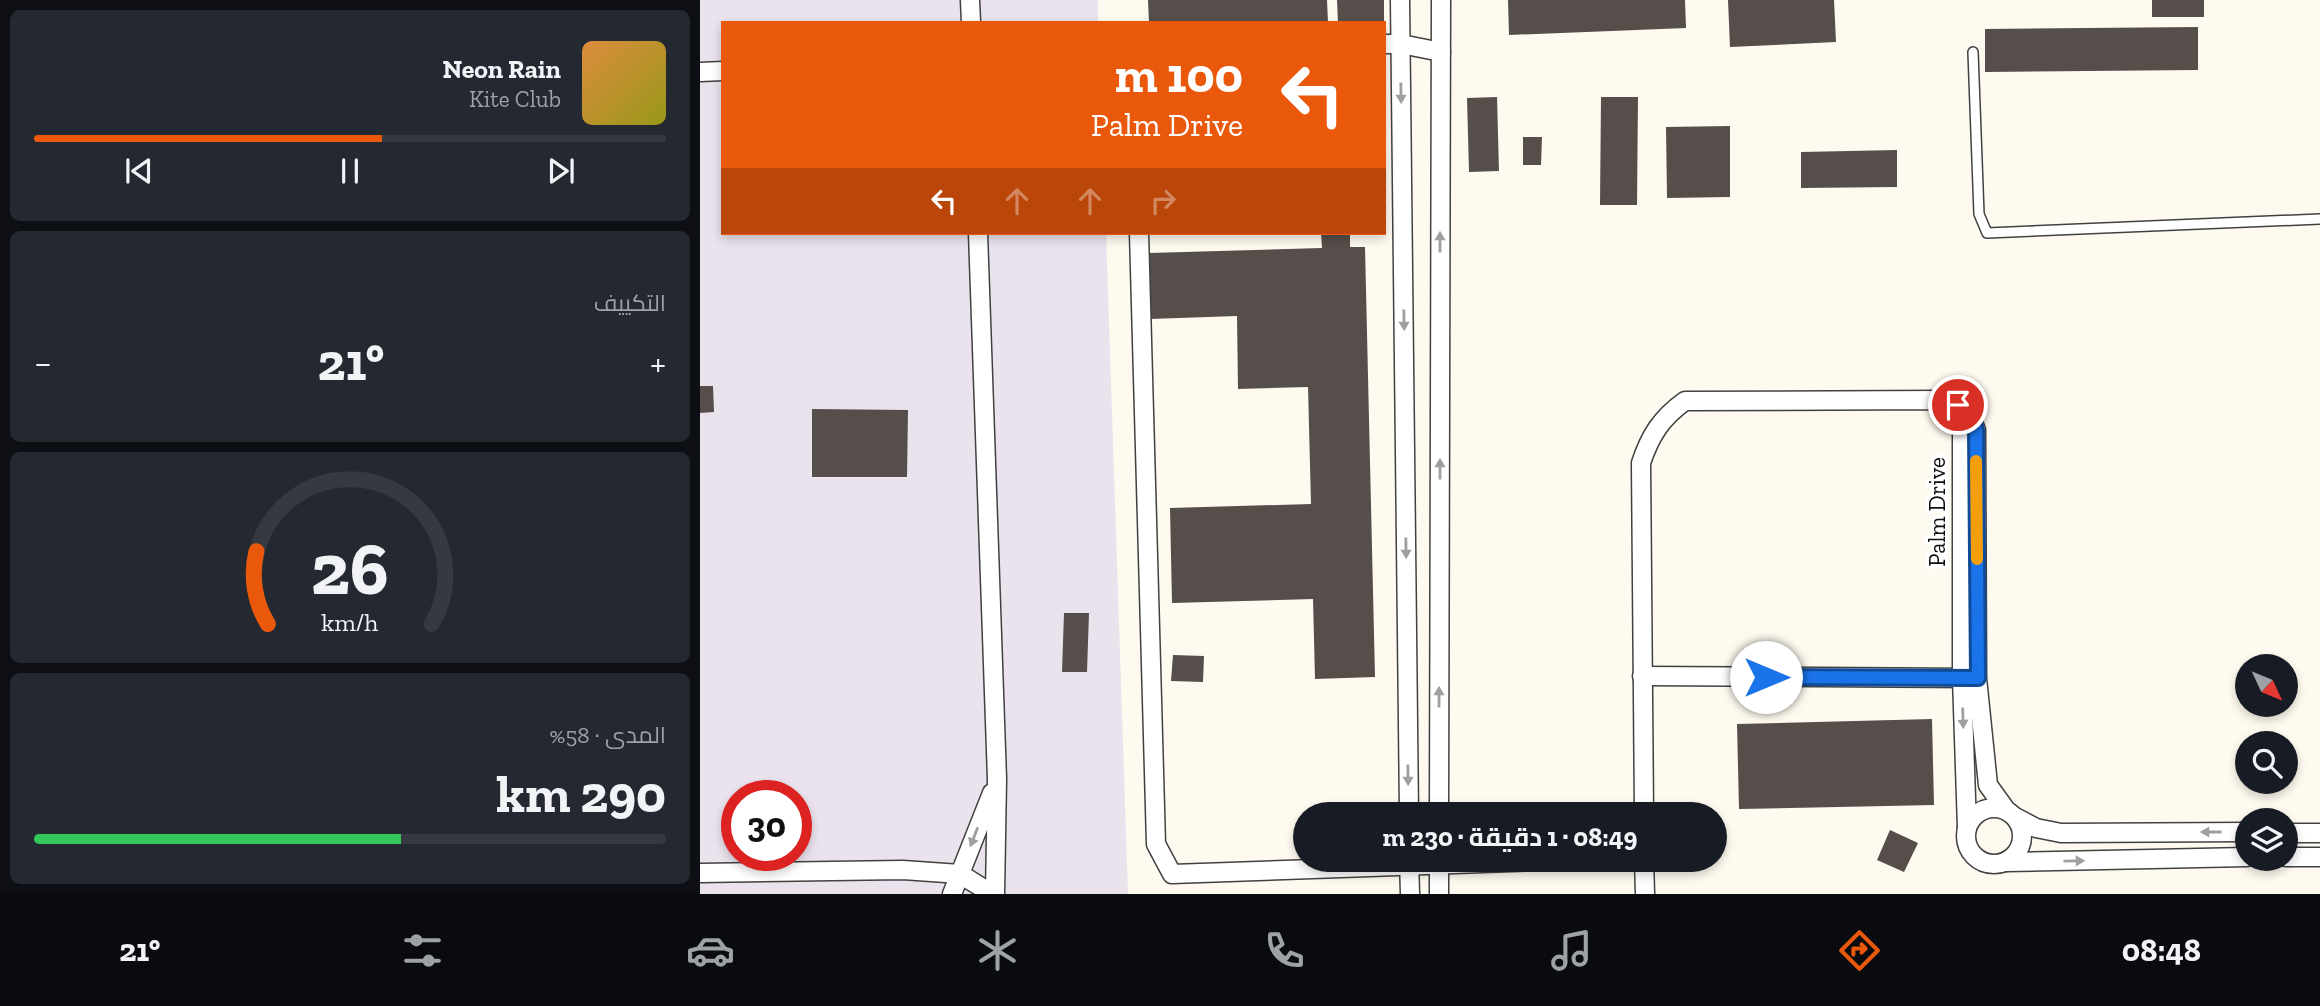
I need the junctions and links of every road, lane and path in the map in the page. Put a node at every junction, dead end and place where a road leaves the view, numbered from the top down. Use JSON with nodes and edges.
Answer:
{"nodes":[{"id":1,"x":970,"y":0,"type":"edge"},
{"id":2,"x":1401,"y":0,"type":"edge"},
{"id":3,"x":1441,"y":0,"type":"edge"},
{"id":4,"x":971,"y":21,"type":"edge"},
{"id":5,"x":1393,"y":44,"type":"edge"},
{"id":6,"x":1973,"y":51,"type":"dead end"},
{"id":7,"x":1441,"y":52,"type":"junction"},
{"id":8,"x":721,"y":71,"type":"edge"},
{"id":9,"x":700,"y":72,"type":"edge"},
{"id":10,"x":2320,"y":219,"type":"edge"},
{"id":11,"x":978,"y":235,"type":"edge"},
{"id":12,"x":1139,"y":235,"type":"edge"},
{"id":13,"x":1642,"y":676,"type":"junction"},
{"id":14,"x":1970,"y":678,"type":"junction"},
{"id":15,"x":997,"y":779,"type":"junction"},
{"id":16,"x":1409,"y":802,"type":"edge"},
{"id":17,"x":1439,"y":802,"type":"edge"},
{"id":18,"x":1644,"y":802,"type":"edge"},
{"id":19,"x":2012,"y":814,"type":"junction"},
{"id":20,"x":1967,"y":828,"type":"junction"},
{"id":21,"x":2235,"y":832,"type":"edge"},
{"id":22,"x":2298,"y":832,"type":"edge"},
{"id":23,"x":2320,"y":833,"type":"edge"},
{"id":24,"x":2235,"y":857,"type":"edge"},
{"id":25,"x":2298,"y":857,"type":"edge"},
{"id":26,"x":2320,"y":857,"type":"edge"},
{"id":27,"x":2006,"y":862,"type":"junction"},
{"id":28,"x":1293,"y":868,"type":"edge"},
{"id":29,"x":1409,"y":872,"type":"edge"},
{"id":30,"x":1439,"y":872,"type":"edge"},
{"id":31,"x":1644,"y":872,"type":"edge"},
{"id":32,"x":700,"y":873,"type":"edge"},
{"id":33,"x":960,"y":874,"type":"junction"},
{"id":34,"x":952,"y":894,"type":"edge"},
{"id":35,"x":985,"y":894,"type":"edge"},
{"id":36,"x":995,"y":894,"type":"edge"},
{"id":37,"x":1410,"y":894,"type":"edge"},
{"id":38,"x":1439,"y":894,"type":"edge"},
{"id":39,"x":1645,"y":894,"type":"edge"}],
"edges":[{"from":1,"to":4,"type":"street"},
{"from":2,"to":5,"type":"street"},
{"from":3,"to":7,"type":"street"},
{"from":5,"to":7,"type":"street"},
{"from":5,"to":16,"type":"street","one_way":true},
{"from":6,"to":10,"type":"lane"},
{"from":17,"to":7,"type":"street","one_way":true},
{"from":8,"to":9,"type":"street"},
{"from":11,"to":15,"type":"street"},
{"from":12,"to":28,"type":"street"},
{"from":13,"to":14,"type":"street"},
{"from":13,"to":14,"type":"street","name":"Palm Drive"},
{"from":13,"to":18,"type":"street"},
{"from":14,"to":19,"type":"street","name":"Palm Drive"},
{"from":14,"to":20,"type":"street","name":"Palm Drive","one_way":true},
{"from":15,"to":33,"type":"street","one_way":true},
{"from":15,"to":36,"type":"street"},
{"from":19,"to":20,"type":"street"},
{"from":21,"to":19,"type":"street","one_way":true},
{"from":19,"to":27,"type":"street"},
{"from":20,"to":27,"type":"street","name":"Palm Drive"},
{"from":22,"to":23,"type":"street"},
{"from":27,"to":24,"type":"street","name":"Palm Drive","one_way":true},
{"from":25,"to":26,"type":"street"},
{"from":29,"to":37,"type":"street"},
{"from":30,"to":38,"type":"street"},
{"from":31,"to":39,"type":"street"},
{"from":32,"to":33,"type":"street"},
{"from":33,"to":34,"type":"street"},
{"from":33,"to":35,"type":"street"}]}
